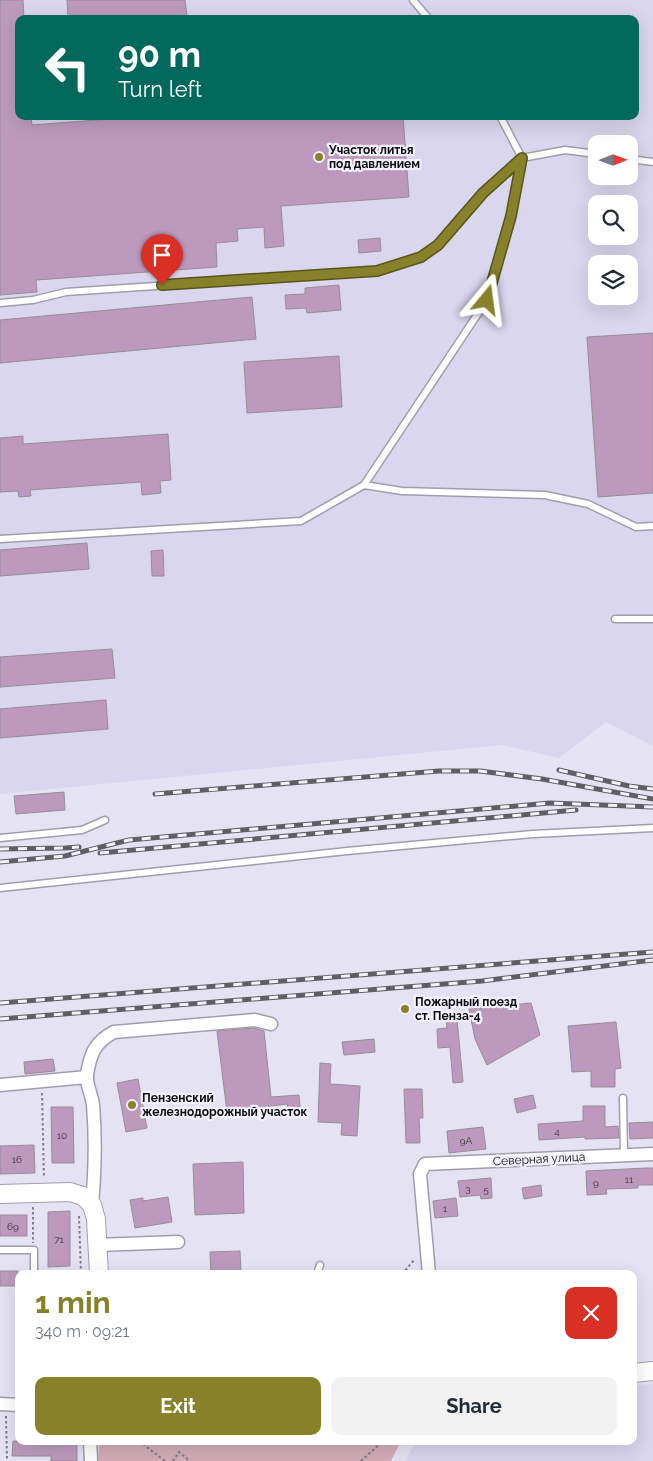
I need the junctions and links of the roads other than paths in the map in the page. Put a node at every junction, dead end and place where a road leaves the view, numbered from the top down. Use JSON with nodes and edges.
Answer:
{"nodes":[{"id":1,"x":412,"y":0,"type":"edge"},
{"id":2,"x":425,"y":15,"type":"edge"},
{"id":3,"x":502,"y":120,"type":"edge"},
{"id":4,"x":588,"y":153,"type":"edge"},
{"id":5,"x":522,"y":158,"type":"junction"},
{"id":6,"x":638,"y":160,"type":"edge"},
{"id":7,"x":653,"y":162,"type":"edge"},
{"id":8,"x":0,"y":303,"type":"edge"},
{"id":9,"x":364,"y":484,"type":"junction"},
{"id":10,"x":653,"y":526,"type":"edge"},
{"id":11,"x":0,"y":539,"type":"edge"},
{"id":12,"x":616,"y":619,"type":"dead end"},
{"id":13,"x":653,"y":619,"type":"edge"},
{"id":14,"x":105,"y":820,"type":"dead end"},
{"id":15,"x":653,"y":828,"type":"edge"},
{"id":16,"x":0,"y":838,"type":"edge"},
{"id":17,"x":0,"y":888,"type":"edge"},
{"id":18,"x":271,"y":1024,"type":"dead end"},
{"id":19,"x":87,"y":1078,"type":"junction"},
{"id":20,"x":0,"y":1085,"type":"edge"},
{"id":21,"x":622,"y":1098,"type":"dead end"},
{"id":22,"x":653,"y":1154,"type":"edge"},
{"id":23,"x":624,"y":1155,"type":"junction"},
{"id":24,"x":0,"y":1194,"type":"edge"},
{"id":25,"x":86,"y":1207,"type":"junction"},
{"id":26,"x":178,"y":1242,"type":"dead end"},
{"id":27,"x":97,"y":1246,"type":"junction"},
{"id":28,"x":0,"y":1250,"type":"edge"},
{"id":29,"x":320,"y":1265,"type":"dead end"},
{"id":30,"x":34,"y":1270,"type":"edge"},
{"id":31,"x":98,"y":1270,"type":"edge"},
{"id":32,"x":318,"y":1270,"type":"edge"},
{"id":33,"x":429,"y":1270,"type":"edge"},
{"id":34,"x":653,"y":1371,"type":"edge"},
{"id":35,"x":637,"y":1373,"type":"edge"},
{"id":36,"x":90,"y":1445,"type":"edge"},
{"id":37,"x":91,"y":1461,"type":"edge"}],
"edges":[{"from":1,"to":2,"type":"lane"},
{"from":3,"to":5,"type":"lane"},
{"from":4,"to":5,"type":"lane"},
{"from":5,"to":8,"type":"lane"},
{"from":5,"to":9,"type":"lane"},
{"from":6,"to":7,"type":"lane"},
{"from":9,"to":10,"type":"lane"},
{"from":9,"to":11,"type":"lane"},
{"from":12,"to":13,"type":"lane"},
{"from":14,"to":16,"type":"lane"},
{"from":15,"to":17,"type":"lane"},
{"from":18,"to":19,"type":"street"},
{"from":19,"to":20,"type":"street"},
{"from":19,"to":25,"type":"street"},
{"from":21,"to":23,"type":"lane"},
{"from":22,"to":23,"type":"street","name":"Северная улица"},
{"from":23,"to":33,"type":"street","name":"Северная улица"},
{"from":24,"to":25,"type":"main road"},
{"from":25,"to":27,"type":"main road"},
{"from":26,"to":27,"type":"street"},
{"from":27,"to":31,"type":"main road"},
{"from":28,"to":30,"type":"lane"},
{"from":29,"to":32,"type":"lane"},
{"from":34,"to":35,"type":"main road"},
{"from":36,"to":37,"type":"street"}]}
